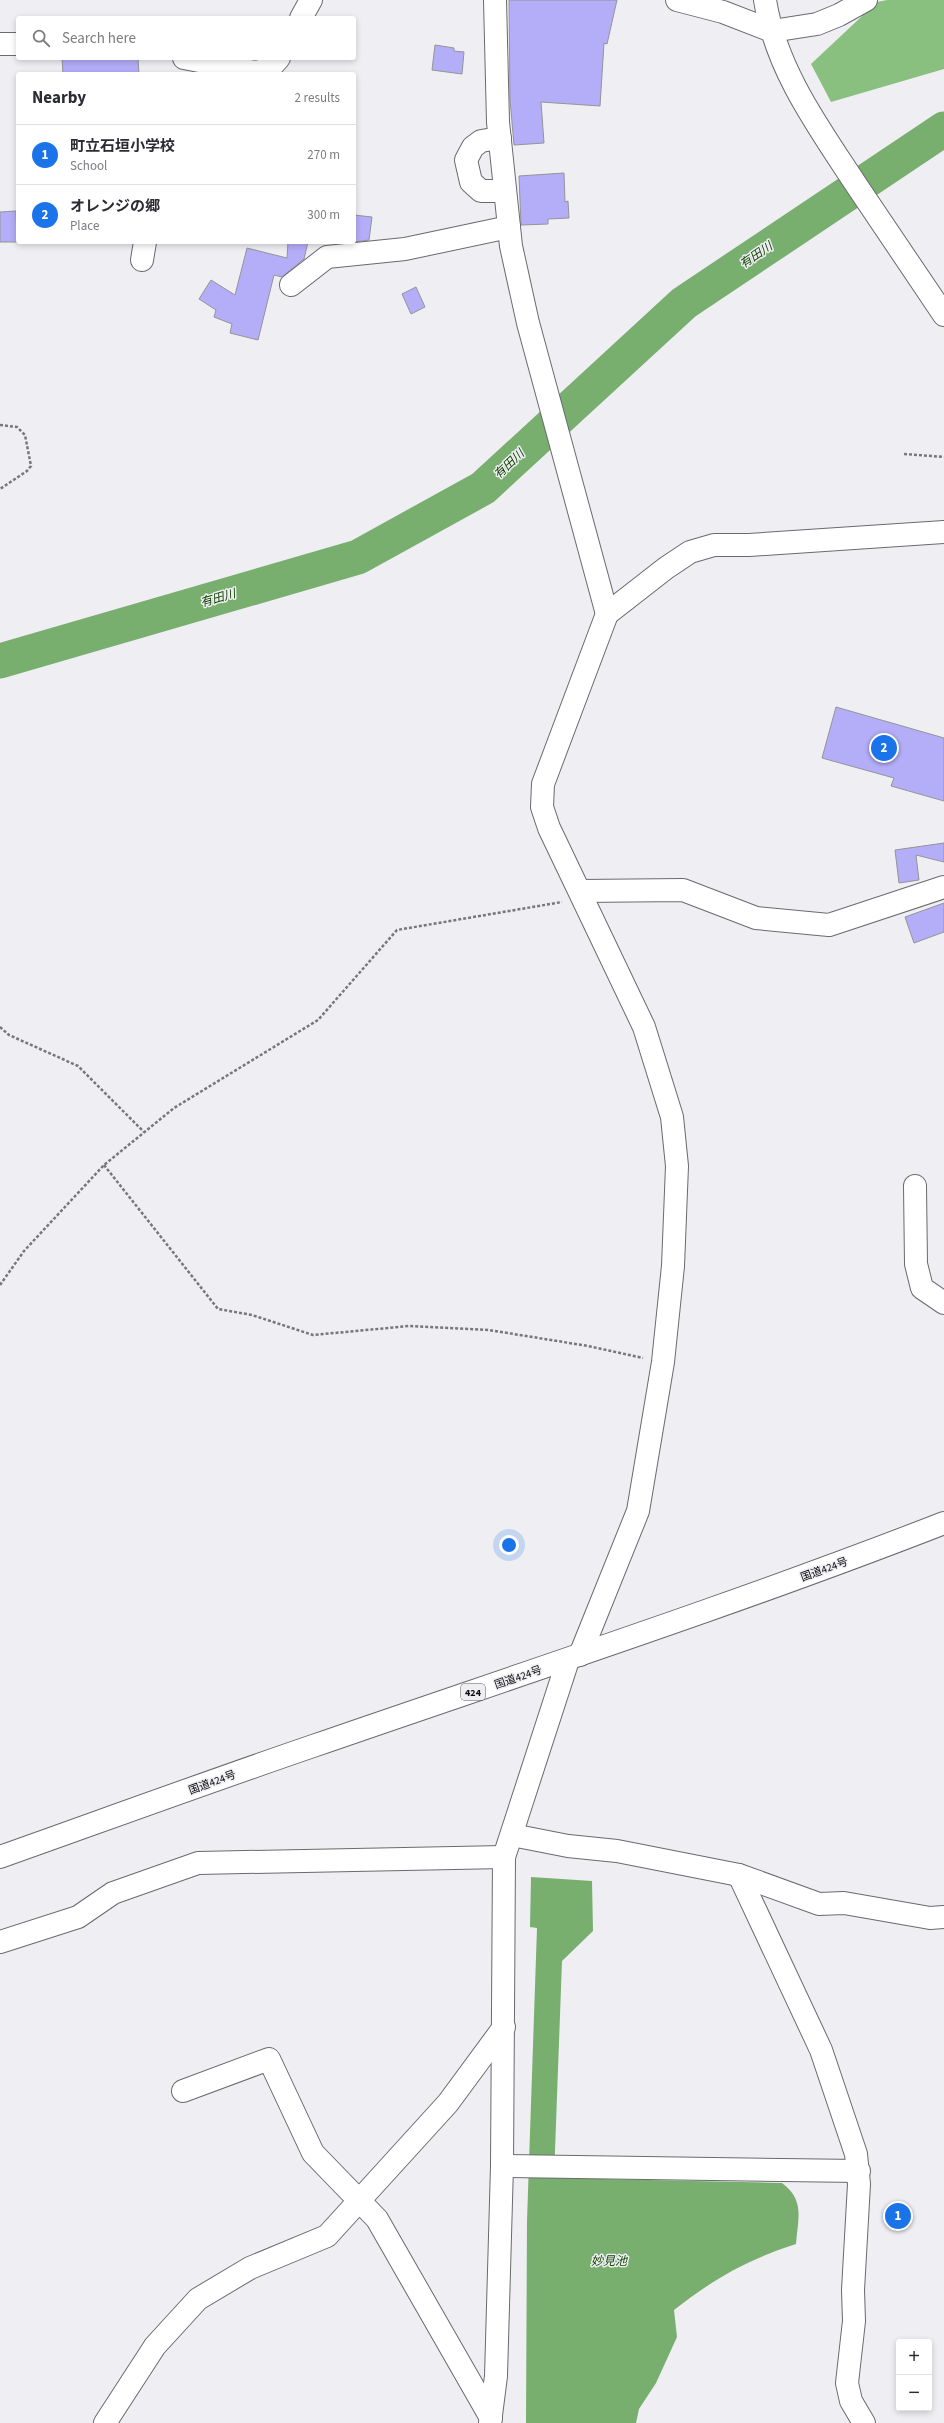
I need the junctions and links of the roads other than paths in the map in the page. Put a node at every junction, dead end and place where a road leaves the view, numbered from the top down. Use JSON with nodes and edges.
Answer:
{"nodes":[{"id":1,"x":312,"y":0,"type":"edge"},
{"id":2,"x":495,"y":0,"type":"edge"},
{"id":3,"x":678,"y":0,"type":"edge"},
{"id":4,"x":765,"y":0,"type":"edge"},
{"id":5,"x":866,"y":0,"type":"edge"},
{"id":6,"x":303,"y":16,"type":"edge"},
{"id":7,"x":772,"y":31,"type":"junction"},
{"id":8,"x":0,"y":44,"type":"edge"},
{"id":9,"x":16,"y":44,"type":"edge"},
{"id":10,"x":189,"y":60,"type":"edge"},
{"id":11,"x":277,"y":60,"type":"edge"},
{"id":12,"x":213,"y":69,"type":"edge"},
{"id":13,"x":255,"y":72,"type":"edge"},
{"id":14,"x":255,"y":72,"type":"edge"},
{"id":15,"x":500,"y":138,"type":"junction"},
{"id":16,"x":505,"y":191,"type":"junction"},
{"id":17,"x":509,"y":227,"type":"junction"},
{"id":18,"x":291,"y":285,"type":"dead end"},
{"id":19,"x":944,"y":314,"type":"edge"},
{"id":20,"x":944,"y":532,"type":"edge"},
{"id":21,"x":607,"y":614,"type":"junction"},
{"id":22,"x":944,"y":887,"type":"edge"},
{"id":23,"x":580,"y":891,"type":"junction"},
{"id":24,"x":916,"y":1186,"type":"dead end"},
{"id":25,"x":944,"y":1303,"type":"edge"},
{"id":26,"x":944,"y":1523,"type":"edge"},
{"id":27,"x":574,"y":1657,"type":"junction"},
{"id":28,"x":512,"y":1836,"type":"junction"},
{"id":29,"x":504,"y":1856,"type":"junction"},
{"id":30,"x":0,"y":1858,"type":"edge"},
{"id":31,"x":739,"y":1875,"type":"junction"},
{"id":32,"x":944,"y":1917,"type":"edge"},
{"id":33,"x":0,"y":1942,"type":"edge"},
{"id":34,"x":504,"y":2027,"type":"junction"},
{"id":35,"x":182,"y":2092,"type":"dead end"},
{"id":36,"x":502,"y":2166,"type":"junction"},
{"id":37,"x":859,"y":2171,"type":"junction"},
{"id":38,"x":359,"y":2200,"type":"junction"},
{"id":39,"x":490,"y":2421,"type":"edge"},
{"id":40,"x":105,"y":2423,"type":"edge"},
{"id":41,"x":864,"y":2423,"type":"edge"}],
"edges":[{"from":1,"to":6,"type":"main road"},
{"from":2,"to":15,"type":"main road"},
{"from":3,"to":7,"type":"main road"},
{"from":4,"to":7,"type":"main road"},
{"from":5,"to":7,"type":"main road"},
{"from":7,"to":19,"type":"main road"},
{"from":8,"to":9,"type":"main road"},
{"from":10,"to":12,"type":"main road"},
{"from":11,"to":14,"type":"main road"},
{"from":12,"to":13,"type":"main road"},
{"from":15,"to":16,"type":"main road"},
{"from":15,"to":16,"type":"main road"},
{"from":16,"to":17,"type":"main road"},
{"from":17,"to":18,"type":"main road"},
{"from":17,"to":21,"type":"main road"},
{"from":20,"to":21,"type":"main road"},
{"from":21,"to":23,"type":"main road"},
{"from":22,"to":23,"type":"main road"},
{"from":23,"to":27,"type":"main road"},
{"from":24,"to":25,"type":"main road"},
{"from":26,"to":27,"type":"main road","name":"国道424号","number":"424"},
{"from":27,"to":28,"type":"main road"},
{"from":27,"to":30,"type":"main road","name":"国道424号","number":"424"},
{"from":28,"to":29,"type":"main road"},
{"from":28,"to":31,"type":"main road"},
{"from":29,"to":33,"type":"main road"},
{"from":29,"to":34,"type":"main road"},
{"from":31,"to":32,"type":"main road"},
{"from":31,"to":37,"type":"main road"},
{"from":34,"to":36,"type":"main road"},
{"from":34,"to":38,"type":"main road"},
{"from":35,"to":38,"type":"main road"},
{"from":36,"to":37,"type":"main road"},
{"from":36,"to":39,"type":"main road"},
{"from":37,"to":41,"type":"main road"},
{"from":38,"to":39,"type":"main road"},
{"from":38,"to":40,"type":"main road"}]}
